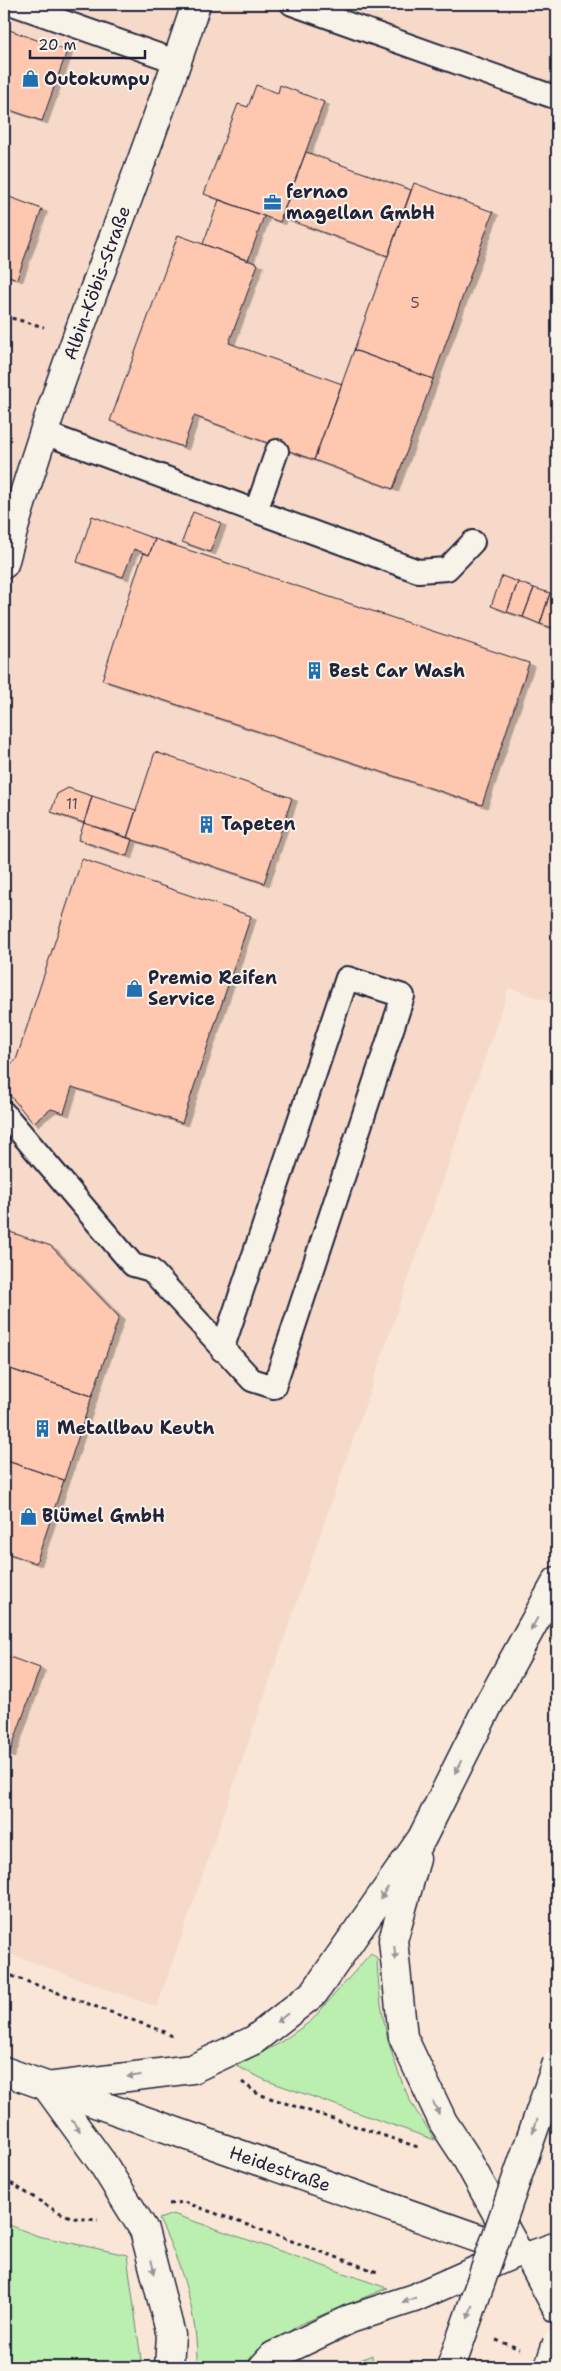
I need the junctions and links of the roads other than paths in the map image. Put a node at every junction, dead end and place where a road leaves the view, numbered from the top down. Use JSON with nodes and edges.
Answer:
{"nodes":[{"id":1,"x":13,"y":4,"type":"edge"},
{"id":2,"x":196,"y":4,"type":"edge"},
{"id":3,"x":292,"y":4,"type":"edge"},
{"id":4,"x":178,"y":62,"type":"junction"},
{"id":5,"x":557,"y":98,"type":"edge"},
{"id":6,"x":44,"y":433,"type":"junction"},
{"id":7,"x":278,"y":451,"type":"dead end"},
{"id":8,"x":256,"y":511,"type":"junction"},
{"id":9,"x":473,"y":542,"type":"dead end"},
{"id":10,"x":4,"y":564,"type":"edge"},
{"id":11,"x":4,"y":1113,"type":"edge"},
{"id":12,"x":222,"y":1350,"type":"junction"},
{"id":13,"x":557,"y":1581,"type":"edge"},
{"id":14,"x":422,"y":1838,"type":"junction"},
{"id":15,"x":557,"y":2063,"type":"edge"},
{"id":16,"x":4,"y":2071,"type":"edge"},
{"id":17,"x":47,"y":2087,"type":"junction"},
{"id":18,"x":557,"y":2246,"type":"edge"},
{"id":19,"x":523,"y":2254,"type":"junction"},
{"id":20,"x":557,"y":2266,"type":"edge"},
{"id":21,"x":557,"y":2310,"type":"edge"},
{"id":22,"x":557,"y":2342,"type":"edge"},
{"id":23,"x":169,"y":2367,"type":"edge"},
{"id":24,"x":263,"y":2367,"type":"edge"},
{"id":25,"x":451,"y":2367,"type":"edge"},
{"id":26,"x":549,"y":2367,"type":"edge"}],
"edges":[{"from":1,"to":4,"type":"lane"},
{"from":2,"to":4,"type":"main road","name":"Albin-Köbis-Straße"},
{"from":3,"to":5,"type":"lane"},
{"from":4,"to":6,"type":"main road","name":"Albin-Köbis-Straße"},
{"from":6,"to":8,"type":"lane"},
{"from":6,"to":10,"type":"main road","name":"Albin-Köbis-Straße"},
{"from":7,"to":8,"type":"lane"},
{"from":8,"to":9,"type":"lane"},
{"from":11,"to":12,"type":"lane"},
{"from":12,"to":12,"type":"lane"},
{"from":13,"to":14,"type":"main road","one_way":true},
{"from":14,"to":17,"type":"main road","one_way":true},
{"from":14,"to":19,"type":"main road","one_way":true},
{"from":15,"to":25,"type":"main road","one_way":true,"bridge":true},
{"from":16,"to":17,"type":"main road","name":"Heidestraße"},
{"from":17,"to":19,"type":"main road","name":"Heidestraße"},
{"from":17,"to":23,"type":"main road","one_way":true},
{"from":18,"to":19,"type":"main road"},
{"from":19,"to":20,"type":"main road","name":"Heidestraße"},
{"from":19,"to":21,"type":"main road"},
{"from":19,"to":24,"type":"main road","one_way":true},
{"from":22,"to":26,"type":"main road","bridge":true}]}
